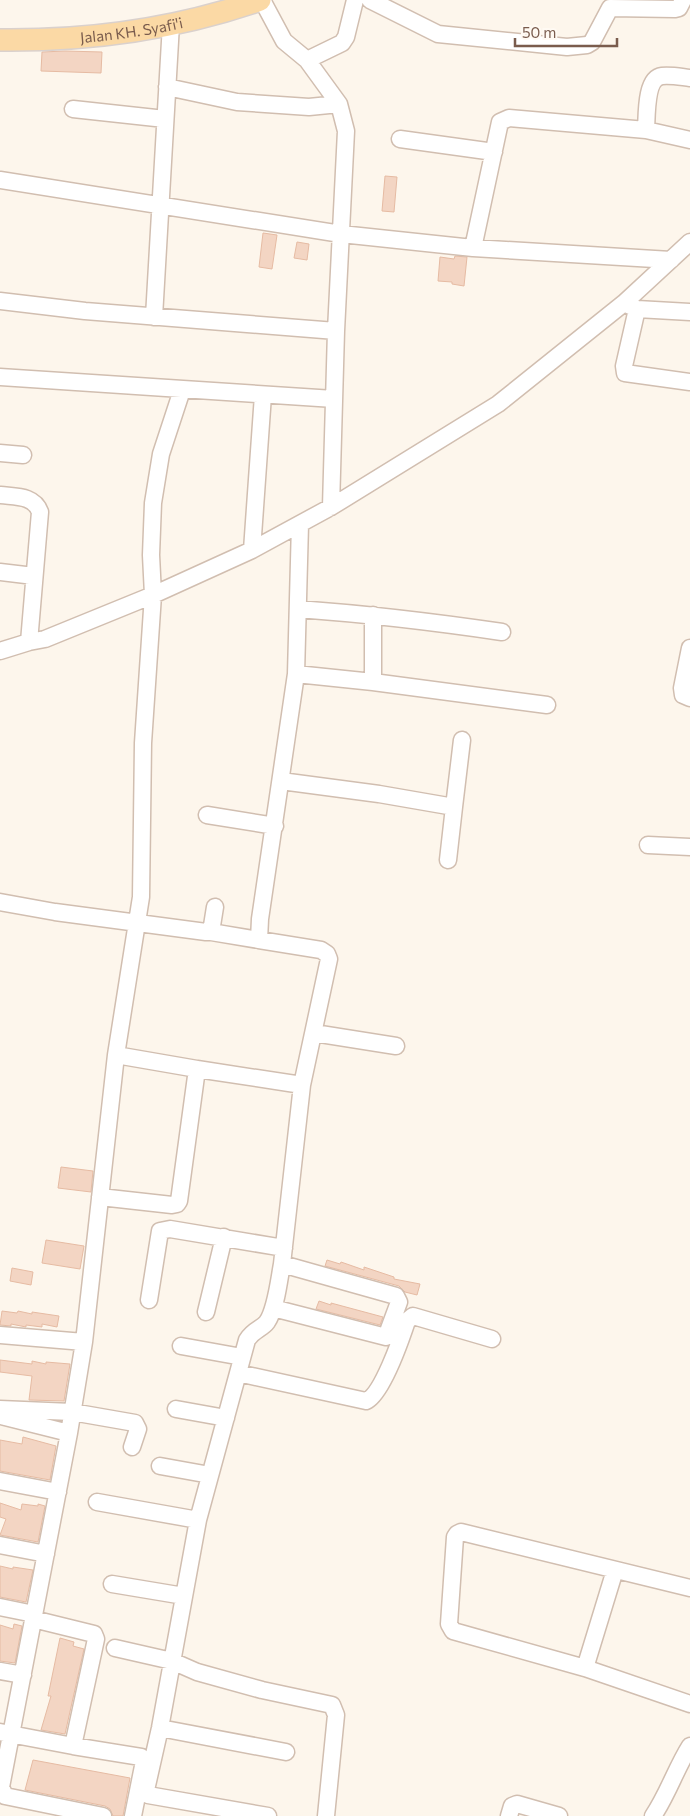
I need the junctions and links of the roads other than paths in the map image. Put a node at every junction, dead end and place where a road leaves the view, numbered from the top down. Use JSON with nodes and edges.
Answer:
{"nodes":[{"id":1,"x":261,"y":0,"type":"edge"},
{"id":2,"x":355,"y":0,"type":"edge"},
{"id":3,"x":370,"y":0,"type":"edge"},
{"id":4,"x":683,"y":0,"type":"edge"},
{"id":5,"x":171,"y":24,"type":"junction"},
{"id":6,"x":0,"y":40,"type":"edge"},
{"id":7,"x":307,"y":60,"type":"junction"},
{"id":8,"x":690,"y":78,"type":"edge"},
{"id":9,"x":167,"y":87,"type":"junction"},
{"id":10,"x":340,"y":104,"type":"junction"},
{"id":11,"x":74,"y":109,"type":"dead end"},
{"id":12,"x":165,"y":118,"type":"junction"},
{"id":13,"x":646,"y":130,"type":"junction"},
{"id":14,"x":400,"y":140,"type":"dead end"},
{"id":15,"x":690,"y":140,"type":"edge"},
{"id":16,"x":494,"y":152,"type":"junction"},
{"id":17,"x":0,"y":180,"type":"edge"},
{"id":18,"x":160,"y":205,"type":"junction"},
{"id":19,"x":341,"y":234,"type":"junction"},
{"id":20,"x":690,"y":242,"type":"edge"},
{"id":21,"x":473,"y":248,"type":"junction"},
{"id":22,"x":671,"y":260,"type":"junction"},
{"id":23,"x":0,"y":301,"type":"edge"},
{"id":24,"x":631,"y":306,"type":"junction"},
{"id":25,"x":690,"y":312,"type":"edge"},
{"id":26,"x":154,"y":317,"type":"junction"},
{"id":27,"x":336,"y":331,"type":"junction"},
{"id":28,"x":0,"y":377,"type":"edge"},
{"id":29,"x":690,"y":382,"type":"edge"},
{"id":30,"x":182,"y":390,"type":"junction"},
{"id":31,"x":263,"y":395,"type":"junction"},
{"id":32,"x":334,"y":399,"type":"junction"},
{"id":33,"x":0,"y":452,"type":"edge"},
{"id":34,"x":23,"y":455,"type":"dead end"},
{"id":35,"x":0,"y":495,"type":"edge"},
{"id":36,"x":331,"y":507,"type":"junction"},
{"id":37,"x":300,"y":524,"type":"junction"},
{"id":38,"x":252,"y":550,"type":"junction"},
{"id":39,"x":0,"y":572,"type":"edge"},
{"id":40,"x":34,"y":576,"type":"junction"},
{"id":41,"x":153,"y":595,"type":"junction"},
{"id":42,"x":298,"y":609,"type":"junction"},
{"id":43,"x":373,"y":615,"type":"junction"},
{"id":44,"x":502,"y":632,"type":"dead end"},
{"id":45,"x":29,"y":642,"type":"junction"},
{"id":46,"x":690,"y":648,"type":"edge"},
{"id":47,"x":0,"y":651,"type":"edge"},
{"id":48,"x":296,"y":674,"type":"junction"},
{"id":49,"x":372,"y":682,"type":"junction"},
{"id":50,"x":690,"y":698,"type":"edge"},
{"id":51,"x":546,"y":705,"type":"dead end"},
{"id":52,"x":462,"y":740,"type":"dead end"},
{"id":53,"x":281,"y":781,"type":"junction"},
{"id":54,"x":454,"y":807,"type":"junction"},
{"id":55,"x":207,"y":815,"type":"dead end"},
{"id":56,"x":275,"y":826,"type":"junction"},
{"id":57,"x":648,"y":845,"type":"dead end"},
{"id":58,"x":690,"y":847,"type":"edge"},
{"id":59,"x":448,"y":860,"type":"dead end"},
{"id":60,"x":0,"y":902,"type":"edge"},
{"id":61,"x":215,"y":907,"type":"dead end"},
{"id":62,"x":136,"y":924,"type":"junction"},
{"id":63,"x":211,"y":932,"type":"junction"},
{"id":64,"x":258,"y":940,"type":"junction"},
{"id":65,"x":314,"y":1033,"type":"junction"},
{"id":66,"x":396,"y":1046,"type":"dead end"},
{"id":67,"x":116,"y":1055,"type":"junction"},
{"id":68,"x":197,"y":1069,"type":"junction"},
{"id":69,"x":302,"y":1085,"type":"junction"},
{"id":70,"x":100,"y":1197,"type":"junction"},
{"id":71,"x":224,"y":1237,"type":"junction"},
{"id":72,"x":284,"y":1248,"type":"junction"},
{"id":73,"x":282,"y":1264,"type":"junction"},
{"id":74,"x":149,"y":1300,"type":"dead end"},
{"id":75,"x":273,"y":1308,"type":"junction"},
{"id":76,"x":206,"y":1312,"type":"dead end"},
{"id":77,"x":0,"y":1335,"type":"edge"},
{"id":78,"x":492,"y":1339,"type":"dead end"},
{"id":79,"x":84,"y":1342,"type":"junction"},
{"id":80,"x":181,"y":1346,"type":"dead end"},
{"id":81,"x":242,"y":1357,"type":"junction"},
{"id":82,"x":238,"y":1373,"type":"junction"},
{"id":83,"x":0,"y":1409,"type":"edge"},
{"id":84,"x":176,"y":1409,"type":"dead end"},
{"id":85,"x":72,"y":1412,"type":"junction"},
{"id":86,"x":0,"y":1416,"type":"edge"},
{"id":87,"x":226,"y":1418,"type":"junction"},
{"id":88,"x":69,"y":1433,"type":"junction"},
{"id":89,"x":132,"y":1447,"type":"dead end"},
{"id":90,"x":160,"y":1466,"type":"dead end"},
{"id":91,"x":210,"y":1475,"type":"junction"},
{"id":92,"x":0,"y":1481,"type":"edge"},
{"id":93,"x":58,"y":1492,"type":"junction"},
{"id":94,"x":97,"y":1502,"type":"dead end"},
{"id":95,"x":198,"y":1520,"type":"junction"},
{"id":96,"x":0,"y":1546,"type":"edge"},
{"id":97,"x":46,"y":1554,"type":"junction"},
{"id":98,"x":615,"y":1570,"type":"junction"},
{"id":99,"x":112,"y":1584,"type":"dead end"},
{"id":100,"x":690,"y":1588,"type":"edge"},
{"id":101,"x":184,"y":1596,"type":"junction"},
{"id":102,"x":0,"y":1608,"type":"edge"},
{"id":103,"x":34,"y":1617,"type":"junction"},
{"id":104,"x":115,"y":1648,"type":"dead end"},
{"id":105,"x":172,"y":1661,"type":"junction"},
{"id":106,"x":585,"y":1668,"type":"junction"},
{"id":107,"x":0,"y":1670,"type":"edge"},
{"id":108,"x":23,"y":1675,"type":"junction"},
{"id":109,"x":690,"y":1704,"type":"edge"},
{"id":110,"x":160,"y":1728,"type":"junction"},
{"id":111,"x":6,"y":1733,"type":"edge"},
{"id":112,"x":73,"y":1746,"type":"junction"},
{"id":113,"x":690,"y":1746,"type":"edge"},
{"id":114,"x":286,"y":1752,"type":"dead end"},
{"id":115,"x":103,"y":1816,"type":"edge"},
{"id":116,"x":133,"y":1816,"type":"edge"},
{"id":117,"x":268,"y":1816,"type":"edge"},
{"id":118,"x":326,"y":1816,"type":"edge"},
{"id":119,"x":509,"y":1816,"type":"edge"},
{"id":120,"x":559,"y":1816,"type":"edge"},
{"id":121,"x":653,"y":1816,"type":"edge"}],
"edges":[{"from":1,"to":5,"type":"main road","name":"Jalan KH. Syafi'i"},
{"from":1,"to":7,"type":"street"},
{"from":2,"to":7,"type":"street"},
{"from":3,"to":4,"type":"street"},
{"from":5,"to":6,"type":"main road","name":"Jalan KH. Syafi'i"},
{"from":5,"to":9,"type":"street"},
{"from":7,"to":10,"type":"street"},
{"from":8,"to":13,"type":"street"},
{"from":9,"to":10,"type":"street"},
{"from":9,"to":12,"type":"street"},
{"from":10,"to":19,"type":"street"},
{"from":11,"to":12,"type":"street"},
{"from":12,"to":18,"type":"street"},
{"from":13,"to":15,"type":"street"},
{"from":13,"to":16,"type":"street"},
{"from":14,"to":16,"type":"street"},
{"from":16,"to":21,"type":"street"},
{"from":17,"to":18,"type":"street"},
{"from":18,"to":19,"type":"street"},
{"from":18,"to":26,"type":"street"},
{"from":19,"to":21,"type":"street"},
{"from":19,"to":27,"type":"street"},
{"from":20,"to":22,"type":"street"},
{"from":21,"to":22,"type":"street"},
{"from":22,"to":24,"type":"street"},
{"from":23,"to":26,"type":"street"},
{"from":24,"to":25,"type":"street"},
{"from":24,"to":29,"type":"street"},
{"from":24,"to":36,"type":"street"},
{"from":26,"to":27,"type":"street"},
{"from":27,"to":32,"type":"street"},
{"from":28,"to":30,"type":"street"},
{"from":30,"to":31,"type":"street"},
{"from":30,"to":41,"type":"street"},
{"from":31,"to":32,"type":"street"},
{"from":31,"to":38,"type":"street"},
{"from":32,"to":36,"type":"street"},
{"from":33,"to":34,"type":"street"},
{"from":35,"to":40,"type":"street"},
{"from":36,"to":37,"type":"street"},
{"from":37,"to":38,"type":"street"},
{"from":37,"to":42,"type":"street"},
{"from":38,"to":41,"type":"street"},
{"from":39,"to":40,"type":"street"},
{"from":40,"to":45,"type":"street"},
{"from":41,"to":45,"type":"street"},
{"from":41,"to":62,"type":"street"},
{"from":42,"to":43,"type":"street"},
{"from":42,"to":48,"type":"street"},
{"from":43,"to":44,"type":"street"},
{"from":43,"to":49,"type":"street"},
{"from":45,"to":47,"type":"street"},
{"from":46,"to":50,"type":"street"},
{"from":48,"to":49,"type":"street"},
{"from":48,"to":53,"type":"street"},
{"from":49,"to":51,"type":"street"},
{"from":52,"to":54,"type":"street"},
{"from":53,"to":54,"type":"street"},
{"from":53,"to":56,"type":"street"},
{"from":54,"to":59,"type":"street"},
{"from":55,"to":56,"type":"street"},
{"from":56,"to":64,"type":"street"},
{"from":57,"to":58,"type":"street"},
{"from":60,"to":62,"type":"street"},
{"from":61,"to":63,"type":"street"},
{"from":62,"to":63,"type":"street"},
{"from":62,"to":67,"type":"street"},
{"from":63,"to":64,"type":"street"},
{"from":64,"to":65,"type":"street"},
{"from":65,"to":66,"type":"street"},
{"from":65,"to":69,"type":"street"},
{"from":67,"to":68,"type":"street"},
{"from":67,"to":70,"type":"street"},
{"from":68,"to":69,"type":"street"},
{"from":68,"to":70,"type":"street"},
{"from":69,"to":72,"type":"street"},
{"from":70,"to":79,"type":"street"},
{"from":71,"to":72,"type":"street"},
{"from":71,"to":74,"type":"street"},
{"from":71,"to":76,"type":"street"},
{"from":72,"to":73,"type":"street"},
{"from":73,"to":75,"type":"street"},
{"from":73,"to":75,"type":"street"},
{"from":75,"to":81,"type":"street"},
{"from":77,"to":79,"type":"street"},
{"from":78,"to":82,"type":"street"},
{"from":79,"to":85,"type":"street"},
{"from":80,"to":81,"type":"street"},
{"from":81,"to":82,"type":"street"},
{"from":82,"to":87,"type":"street"},
{"from":83,"to":85,"type":"street"},
{"from":84,"to":87,"type":"street"},
{"from":85,"to":88,"type":"street"},
{"from":85,"to":89,"type":"street"},
{"from":86,"to":88,"type":"street"},
{"from":87,"to":91,"type":"street"},
{"from":88,"to":93,"type":"street"},
{"from":90,"to":91,"type":"street"},
{"from":91,"to":95,"type":"street"},
{"from":92,"to":93,"type":"street"},
{"from":93,"to":97,"type":"street"},
{"from":94,"to":95,"type":"street"},
{"from":95,"to":101,"type":"street"},
{"from":96,"to":97,"type":"street"},
{"from":97,"to":103,"type":"street"},
{"from":98,"to":100,"type":"street"},
{"from":98,"to":106,"type":"street"},
{"from":98,"to":106,"type":"street"},
{"from":99,"to":101,"type":"street"},
{"from":101,"to":105,"type":"street"},
{"from":102,"to":103,"type":"street"},
{"from":103,"to":108,"type":"street"},
{"from":103,"to":112,"type":"street"},
{"from":104,"to":105,"type":"street"},
{"from":105,"to":110,"type":"street"},
{"from":105,"to":118,"type":"street"},
{"from":106,"to":109,"type":"street"},
{"from":107,"to":108,"type":"street"},
{"from":108,"to":111,"type":"street"},
{"from":110,"to":114,"type":"street"},
{"from":110,"to":117,"type":"street"},
{"from":111,"to":112,"type":"street"},
{"from":111,"to":115,"type":"street"},
{"from":112,"to":116,"type":"street"},
{"from":113,"to":121,"type":"street"},
{"from":119,"to":120,"type":"street"}]}
